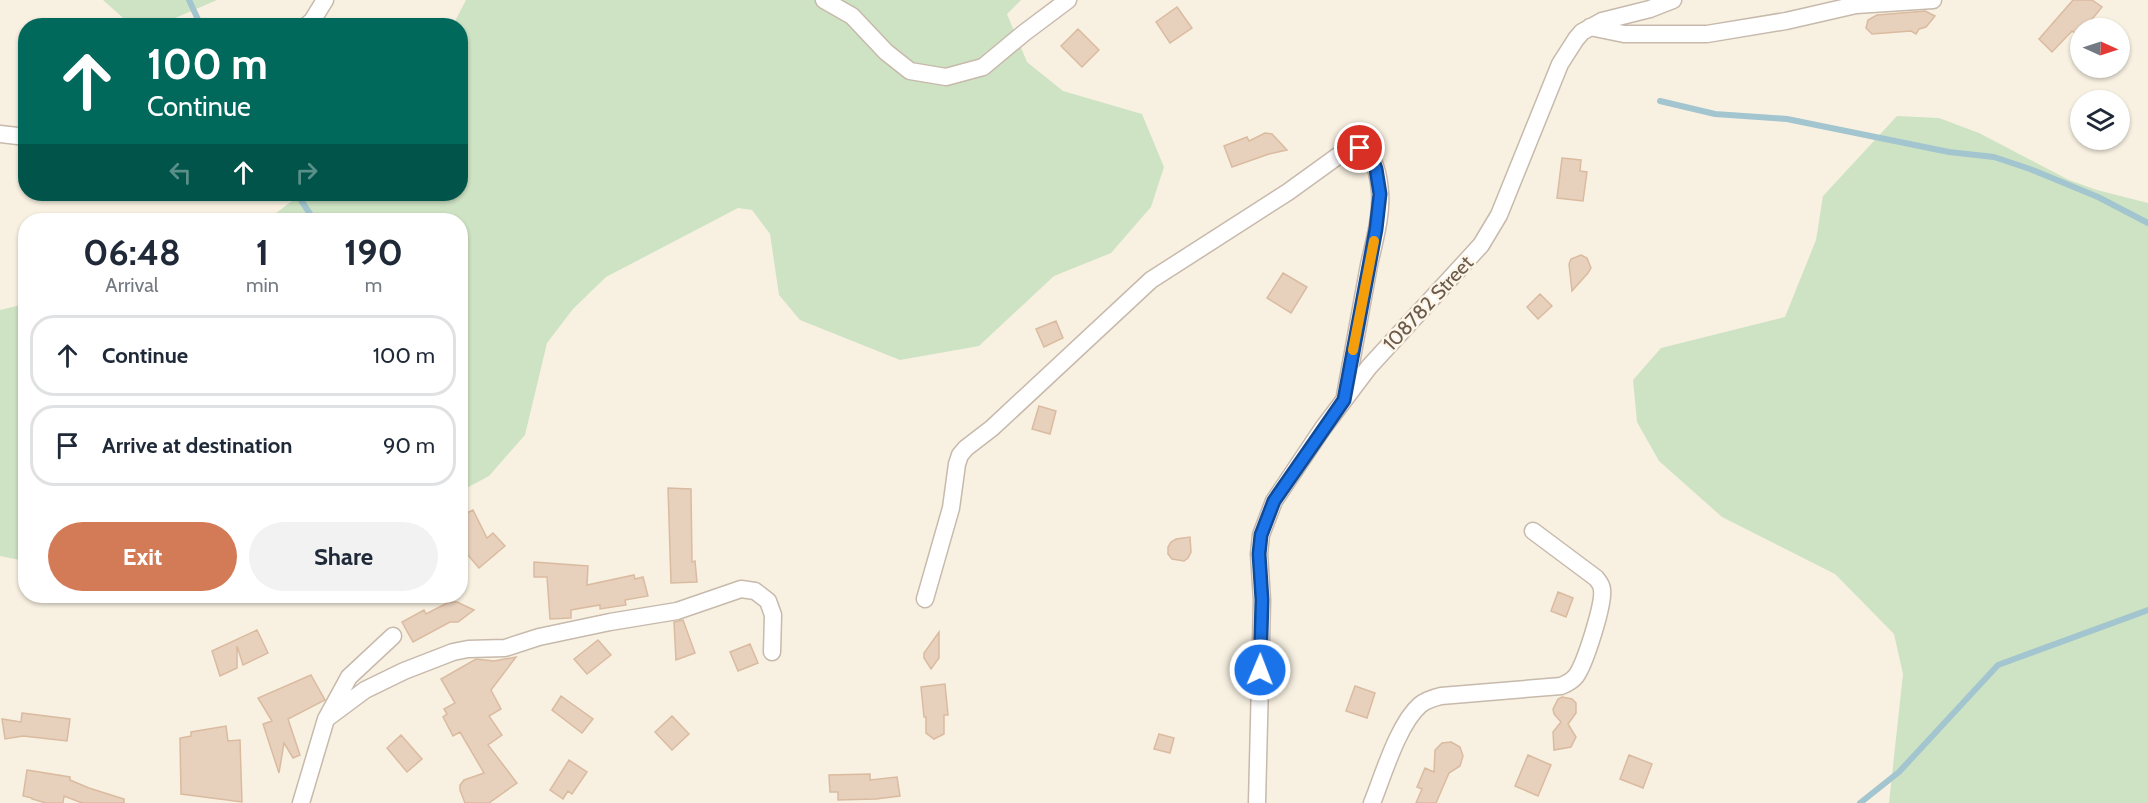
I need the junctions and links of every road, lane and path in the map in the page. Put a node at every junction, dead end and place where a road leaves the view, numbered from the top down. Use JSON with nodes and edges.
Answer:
{"nodes":[{"id":1,"x":325,"y":0,"type":"edge"},
{"id":2,"x":824,"y":0,"type":"edge"},
{"id":3,"x":1068,"y":0,"type":"edge"},
{"id":4,"x":1673,"y":0,"type":"edge"},
{"id":5,"x":1933,"y":0,"type":"edge"},
{"id":6,"x":314,"y":18,"type":"edge"},
{"id":7,"x":1590,"y":27,"type":"junction"},
{"id":8,"x":0,"y":134,"type":"edge"},
{"id":9,"x":18,"y":136,"type":"edge"},
{"id":10,"x":1344,"y":400,"type":"junction"},
{"id":11,"x":1533,"y":531,"type":"dead end"},
{"id":12,"x":925,"y":599,"type":"dead end"},
{"id":13,"x":393,"y":636,"type":"dead end"},
{"id":14,"x":772,"y":652,"type":"dead end"},
{"id":15,"x":326,"y":719,"type":"junction"},
{"id":16,"x":301,"y":803,"type":"edge"},
{"id":17,"x":1257,"y":803,"type":"edge"},
{"id":18,"x":1372,"y":803,"type":"edge"}],
"edges":[{"from":1,"to":6,"type":"street"},
{"from":2,"to":3,"type":"street"},
{"from":4,"to":7,"type":"street","name":"108782 Street"},
{"from":5,"to":7,"type":"street"},
{"from":7,"to":10,"type":"street","name":"108782 Street"},
{"from":8,"to":9,"type":"street"},
{"from":10,"to":12,"type":"street"},
{"from":10,"to":17,"type":"street","name":"108782 Street"},
{"from":11,"to":18,"type":"street"},
{"from":13,"to":15,"type":"street"},
{"from":14,"to":15,"type":"street"},
{"from":15,"to":16,"type":"street"}]}
